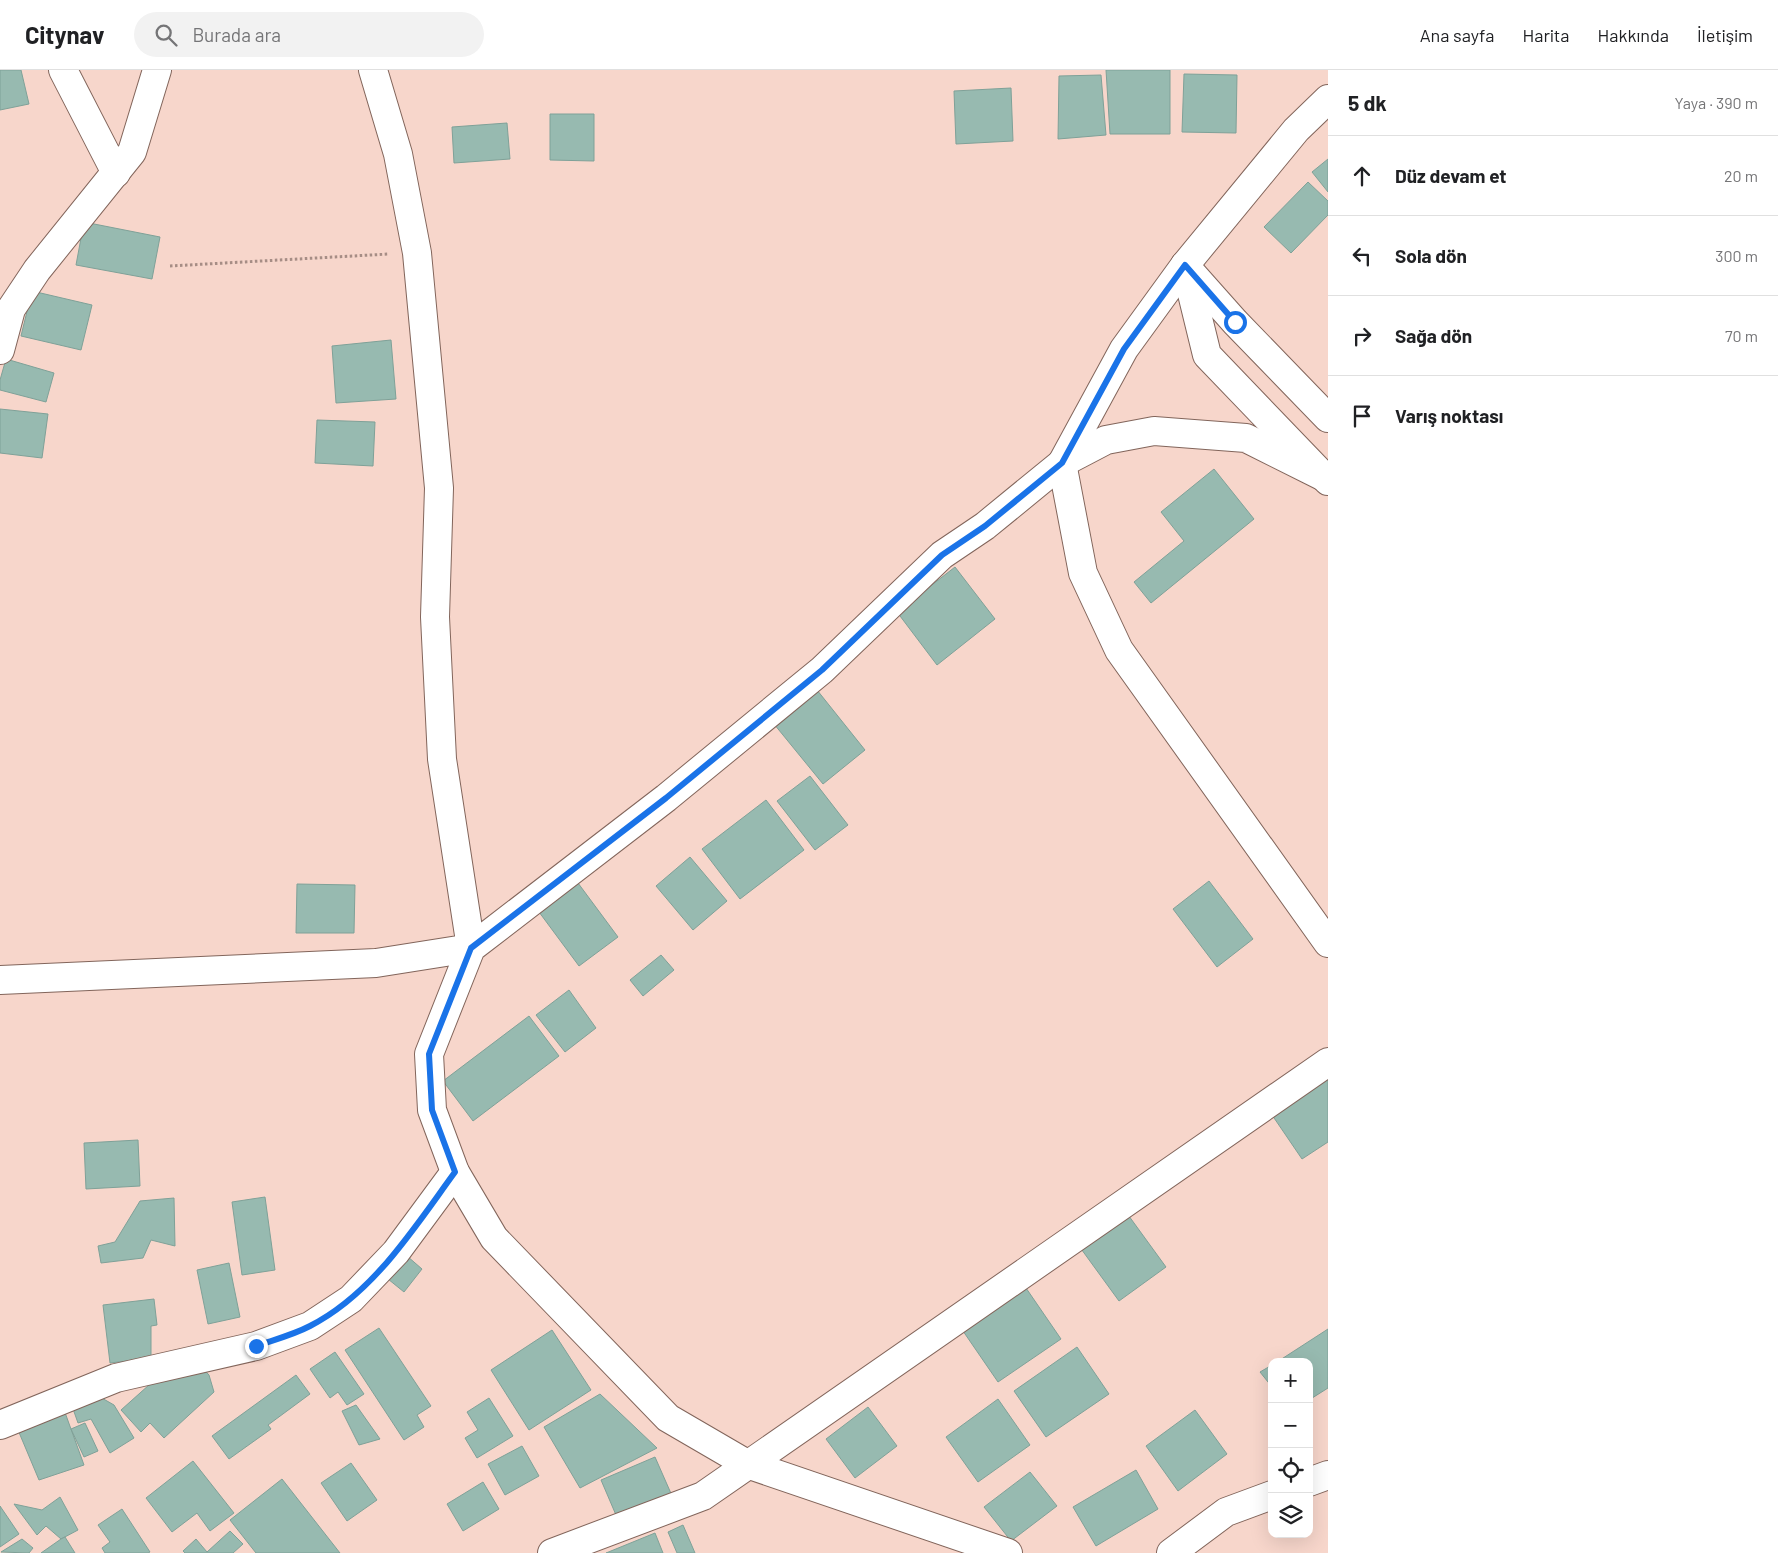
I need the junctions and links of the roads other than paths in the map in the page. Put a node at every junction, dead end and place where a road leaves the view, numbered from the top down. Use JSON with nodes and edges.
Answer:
{"nodes":[{"id":1,"x":63,"y":70,"type":"edge"},
{"id":2,"x":157,"y":70,"type":"edge"},
{"id":3,"x":373,"y":70,"type":"edge"},
{"id":4,"x":1328,"y":99,"type":"edge"},
{"id":5,"x":116,"y":173,"type":"junction"},
{"id":6,"x":1185,"y":265,"type":"junction"},
{"id":7,"x":5,"y":307,"type":"edge"},
{"id":8,"x":0,"y":350,"type":"edge"},
{"id":9,"x":1328,"y":418,"type":"edge"},
{"id":10,"x":1062,"y":463,"type":"junction"},
{"id":11,"x":1325,"y":478,"type":"edge"},
{"id":12,"x":1328,"y":943,"type":"edge"},
{"id":13,"x":471,"y":948,"type":"junction"},
{"id":14,"x":0,"y":980,"type":"edge"},
{"id":15,"x":1328,"y":1062,"type":"edge"},
{"id":16,"x":455,"y":1172,"type":"junction"},
{"id":17,"x":0,"y":1426,"type":"edge"},
{"id":18,"x":747,"y":1464,"type":"junction"},
{"id":19,"x":1328,"y":1475,"type":"edge"},
{"id":20,"x":1313,"y":1481,"type":"edge"},
{"id":21,"x":1268,"y":1496,"type":"edge"},
{"id":22,"x":552,"y":1553,"type":"edge"},
{"id":23,"x":1008,"y":1553,"type":"edge"},
{"id":24,"x":1171,"y":1553,"type":"edge"}],
"edges":[{"from":1,"to":5,"type":"street"},
{"from":2,"to":5,"type":"street"},
{"from":3,"to":13,"type":"street"},
{"from":4,"to":6,"type":"street"},
{"from":5,"to":7,"type":"street"},
{"from":6,"to":9,"type":"street"},
{"from":6,"to":10,"type":"street"},
{"from":6,"to":11,"type":"street"},
{"from":7,"to":8,"type":"street"},
{"from":10,"to":11,"type":"street"},
{"from":10,"to":12,"type":"street"},
{"from":10,"to":13,"type":"street"},
{"from":13,"to":14,"type":"street"},
{"from":13,"to":16,"type":"street"},
{"from":15,"to":18,"type":"street"},
{"from":16,"to":17,"type":"street"},
{"from":16,"to":18,"type":"street"},
{"from":18,"to":22,"type":"street"},
{"from":18,"to":23,"type":"street"},
{"from":19,"to":20,"type":"street"},
{"from":21,"to":24,"type":"street"}]}
